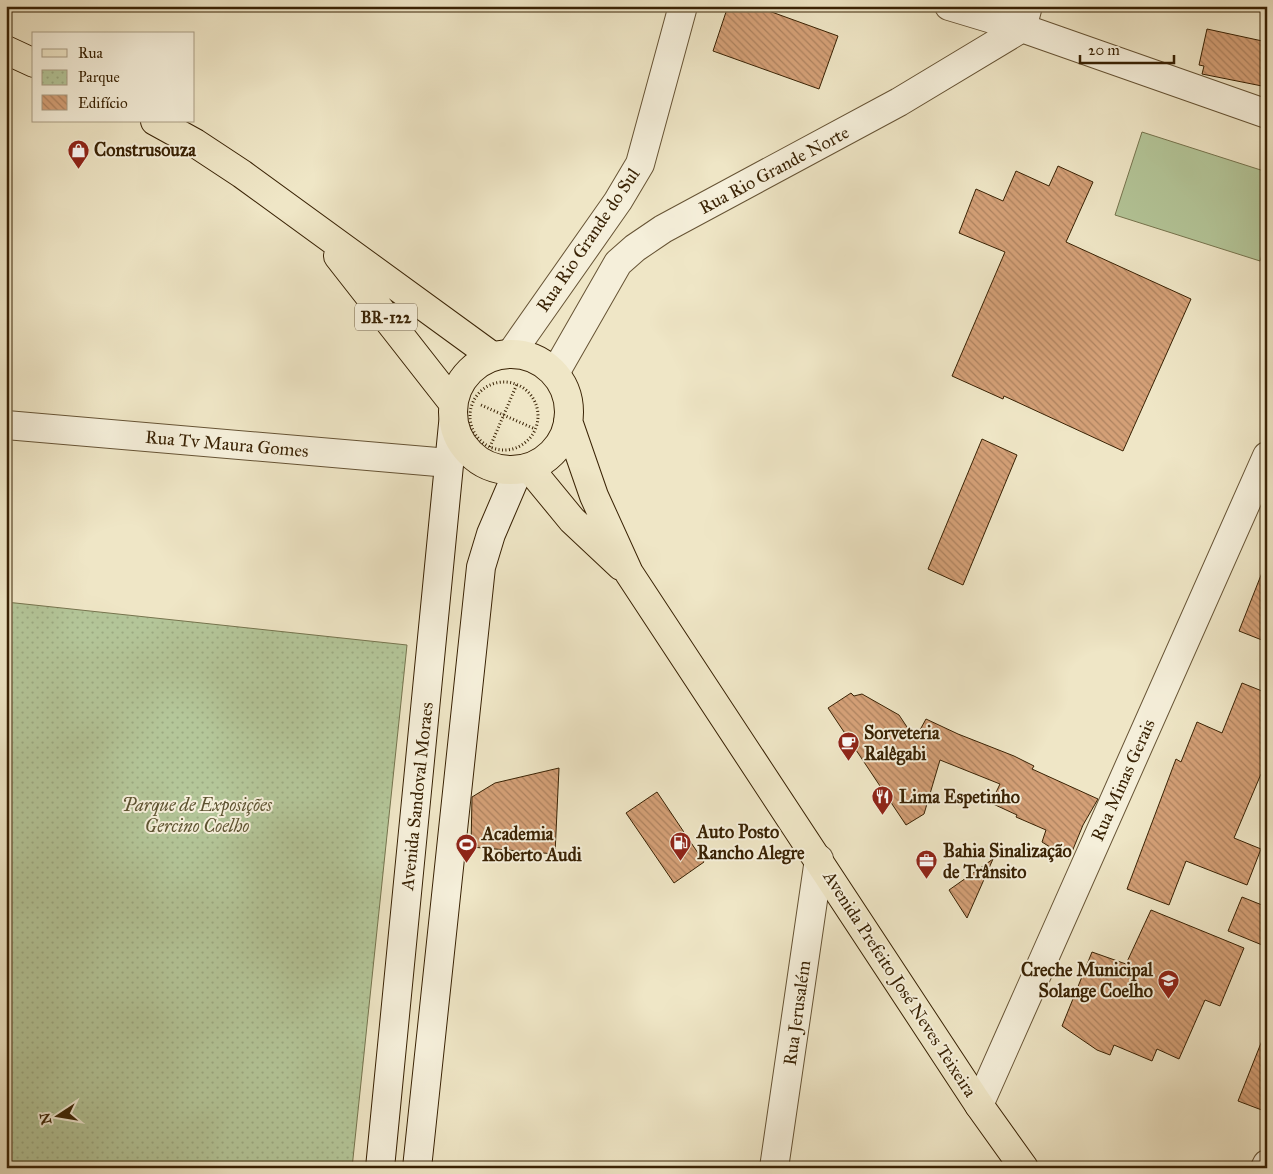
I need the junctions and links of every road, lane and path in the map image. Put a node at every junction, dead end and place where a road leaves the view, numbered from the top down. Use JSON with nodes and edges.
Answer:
{"nodes":[{"id":1,"x":683,"y":6,"type":"edge"},
{"id":2,"x":949,"y":6,"type":"edge"},
{"id":3,"x":1025,"y":17,"type":"edge"},
{"id":4,"x":6,"y":50,"type":"edge"},
{"id":5,"x":32,"y":62,"type":"edge"},
{"id":6,"x":1267,"y":114,"type":"edge"},
{"id":7,"x":157,"y":122,"type":"edge"},
{"id":8,"x":318,"y":231,"type":"junction"},
{"id":9,"x":502,"y":354,"type":"junction"},
{"id":10,"x":555,"y":373,"type":"junction"},
{"id":11,"x":517,"y":384,"type":"junction"},
{"id":12,"x":460,"y":409,"type":"junction"},
{"id":13,"x":504,"y":414,"type":"junction"},
{"id":14,"x":568,"y":421,"type":"junction"},
{"id":15,"x":6,"y":425,"type":"edge"},
{"id":16,"x":535,"y":430,"type":"junction"},
{"id":17,"x":490,"y":447,"type":"junction"},
{"id":18,"x":1267,"y":456,"type":"edge"},
{"id":19,"x":448,"y":463,"type":"junction"},
{"id":20,"x":524,"y":470,"type":"junction"},
{"id":21,"x":629,"y":573,"type":"junction"},
{"id":22,"x":819,"y":859,"type":"junction"},
{"id":23,"x":979,"y":1105,"type":"junction"},
{"id":24,"x":1267,"y":1164,"type":"edge"},
{"id":25,"x":380,"y":1168,"type":"edge"},
{"id":26,"x":417,"y":1168,"type":"edge"},
{"id":27,"x":774,"y":1168,"type":"edge"},
{"id":28,"x":1024,"y":1168,"type":"edge"},
{"id":29,"x":1265,"y":1168,"type":"edge"}],
"edges":[{"from":1,"to":9,"type":"street","name":"Rua Rio Grande do Sul"},
{"from":2,"to":3,"type":"street"},
{"from":3,"to":6,"type":"street"},
{"from":3,"to":10,"type":"street","name":"Rua Rio Grande Norte"},
{"from":4,"to":5,"type":"main road"},
{"from":7,"to":8,"type":"main road","number":"BR-122"},
{"from":8,"to":9,"type":"main road","number":"BR-122"},
{"from":8,"to":12,"type":"main road","number":"BR-122"},
{"from":9,"to":10,"type":"main road","number":"BR-122"},
{"from":9,"to":12,"type":"main road"},
{"from":10,"to":14,"type":"main road","number":"BR-122"},
{"from":11,"to":12,"type":"path"},
{"from":11,"to":13,"type":"path"},
{"from":11,"to":16,"type":"path"},
{"from":12,"to":13,"type":"path"},
{"from":12,"to":17,"type":"path"},
{"from":12,"to":19,"type":"street","name":"Avenida Sandoval Moraes"},
{"from":12,"to":20,"type":"main road","number":"BR-122"},
{"from":13,"to":16,"type":"path"},
{"from":13,"to":17,"type":"path"},
{"from":14,"to":20,"type":"main road","number":"BR-122"},
{"from":14,"to":21,"type":"main road","name":"Avenida Prefeito José Neves Teixeira","number":"BR-122"},
{"from":15,"to":19,"type":"street","name":"Rua Tv Maura Gomes"},
{"from":16,"to":17,"type":"path"},
{"from":18,"to":23,"type":"street","name":"Rua Minas Gerais"},
{"from":19,"to":25,"type":"street","name":"Avenida Sandoval Moraes"},
{"from":20,"to":21,"type":"main road","name":"Avenida Prefeito José Neves Teixeira","number":"BR-122"},
{"from":20,"to":26,"type":"street"},
{"from":21,"to":22,"type":"main road","name":"Avenida Prefeito José Neves Teixeira","number":"BR-122"},
{"from":22,"to":23,"type":"main road","name":"Avenida Prefeito José Neves Teixeira","number":"BR-122"},
{"from":22,"to":27,"type":"street","name":"Rua Jerusalém"},
{"from":23,"to":28,"type":"main road","name":"Avenida Prefeito José Neves Teixeira","number":"BR-122"},
{"from":24,"to":29,"type":"street"}]}
